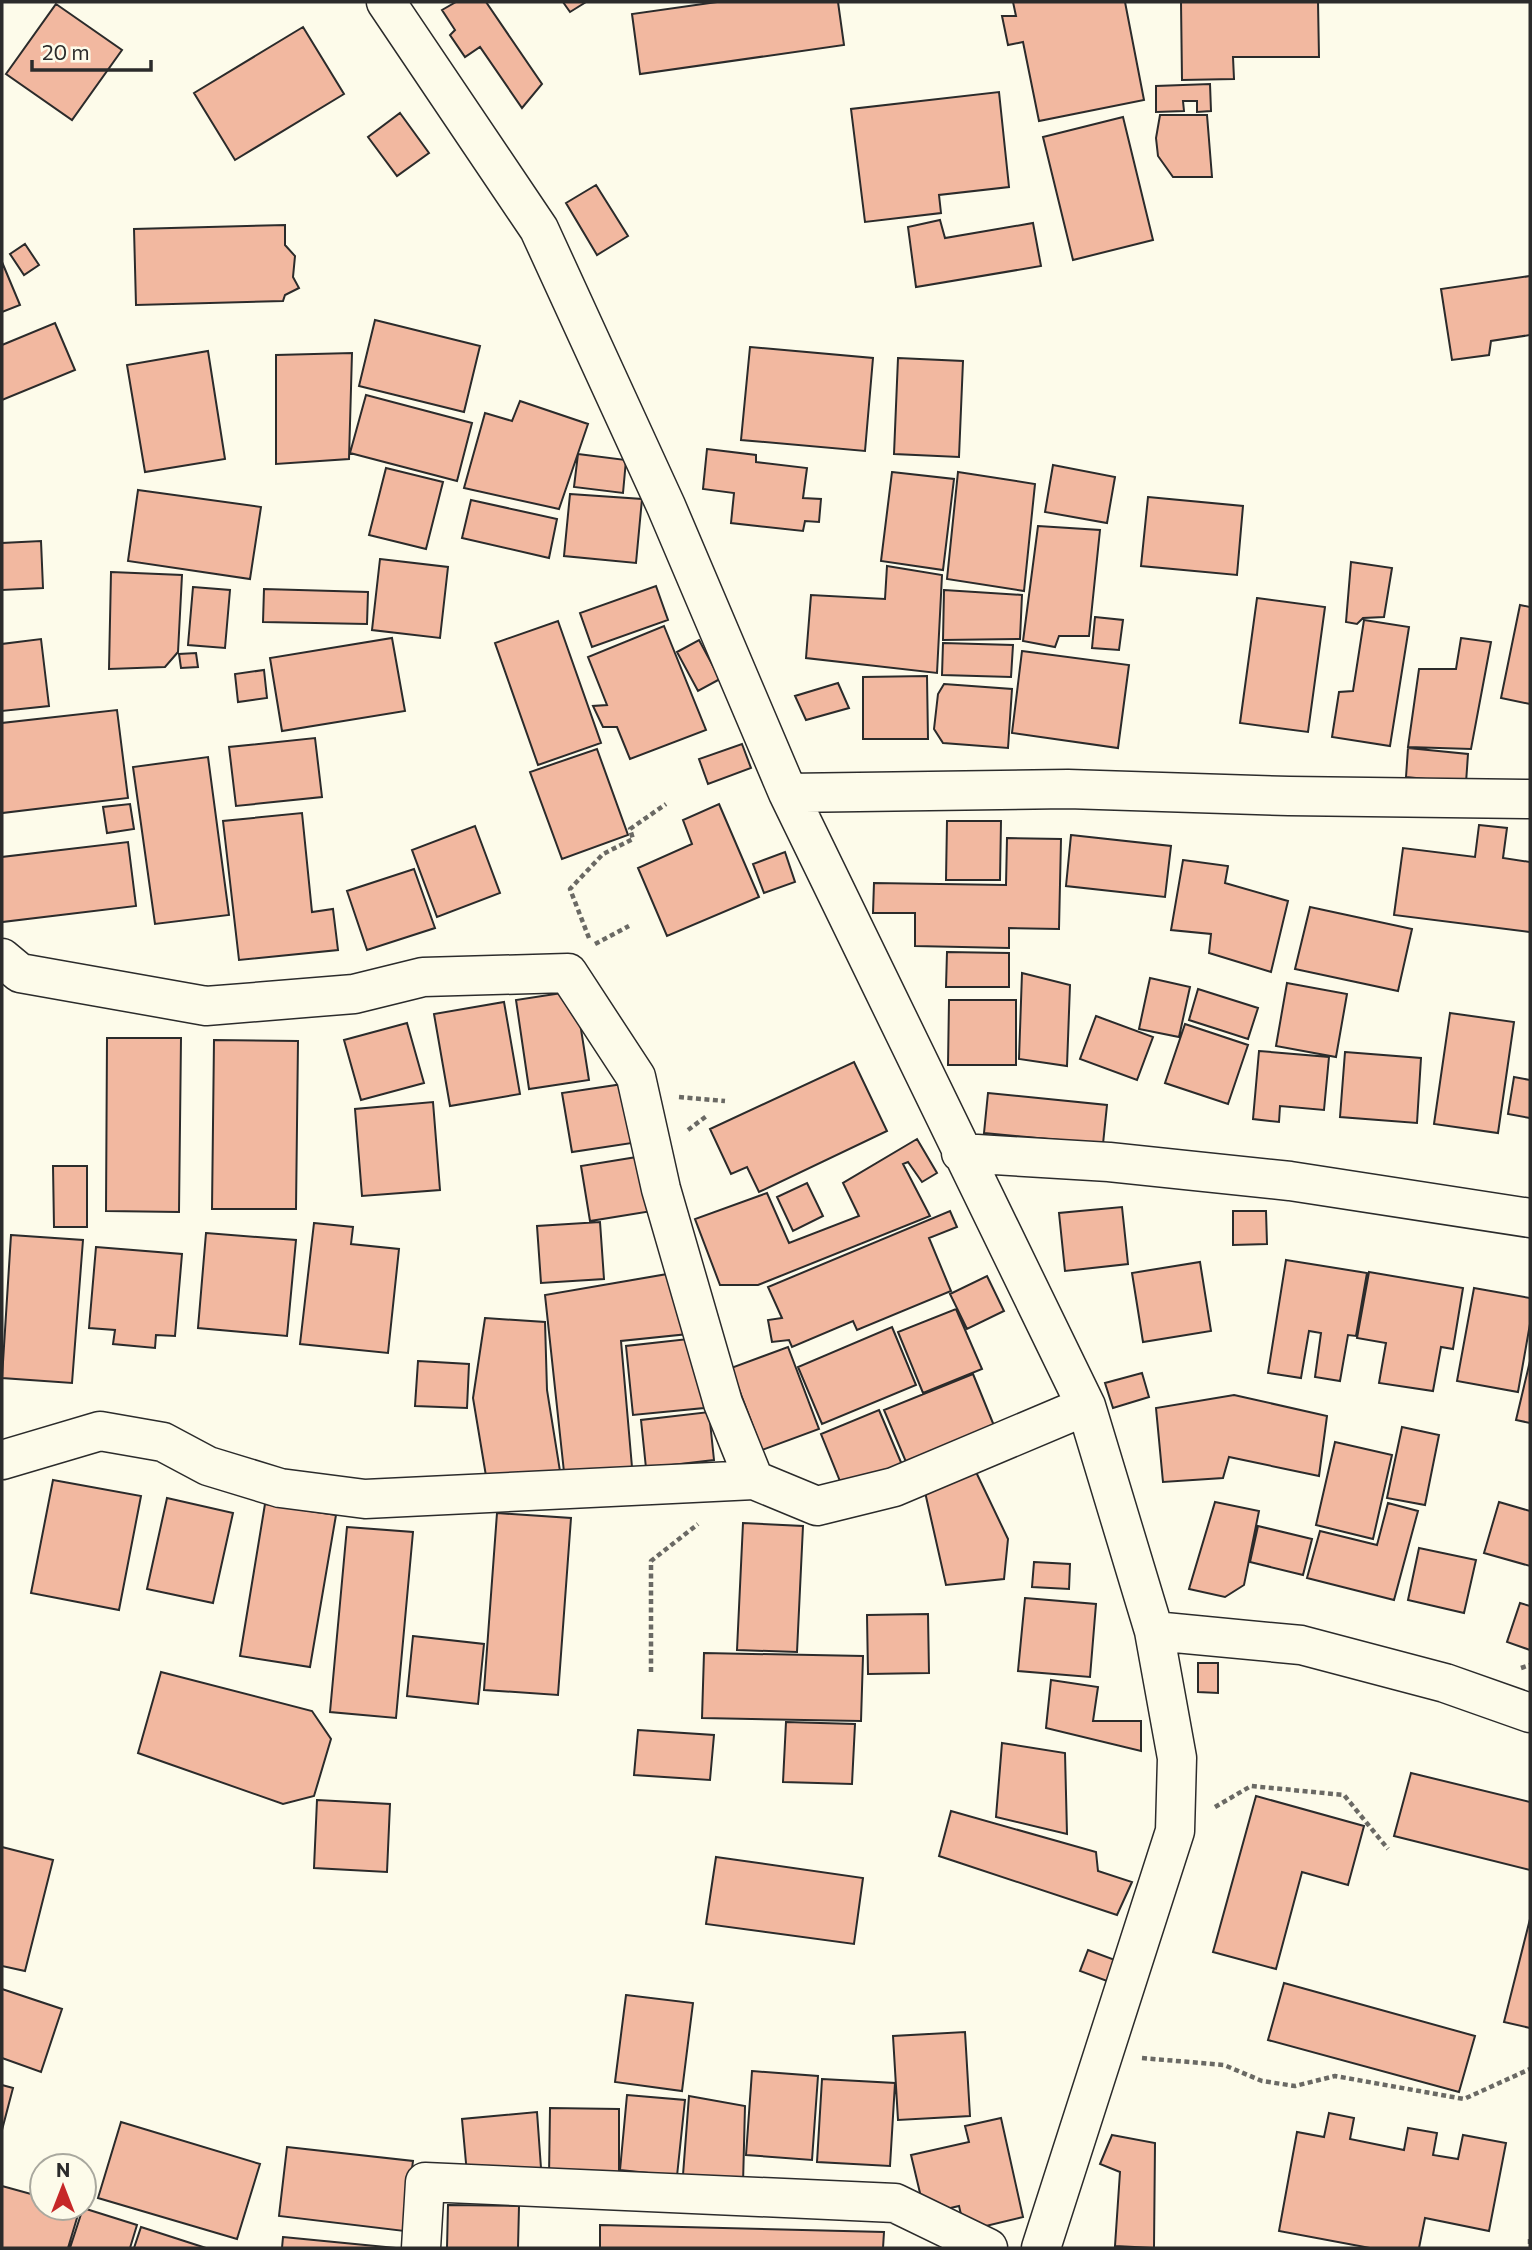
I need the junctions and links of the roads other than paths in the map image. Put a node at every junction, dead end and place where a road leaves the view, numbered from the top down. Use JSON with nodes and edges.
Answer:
{"nodes":[{"id":1,"x":386,"y":2,"type":"edge"},
{"id":2,"x":788,"y":793,"type":"junction"},
{"id":3,"x":1530,"y":799,"type":"edge"},
{"id":4,"x":8,"y":972,"type":"edge"},
{"id":5,"x":961,"y":1153,"type":"junction"},
{"id":6,"x":1530,"y":1219,"type":"edge"},
{"id":7,"x":1086,"y":1406,"type":"junction"},
{"id":8,"x":2,"y":1460,"type":"edge"},
{"id":9,"x":754,"y":1480,"type":"junction"},
{"id":10,"x":1154,"y":1631,"type":"junction"},
{"id":11,"x":1529,"y":1711,"type":"edge"},
{"id":12,"x":421,"y":2248,"type":"edge"},
{"id":13,"x":988,"y":2248,"type":"edge"},
{"id":14,"x":1041,"y":2248,"type":"edge"}],
"edges":[{"from":1,"to":2,"type":"street"},
{"from":2,"to":3,"type":"street"},
{"from":2,"to":5,"type":"street"},
{"from":4,"to":9,"type":"street"},
{"from":5,"to":6,"type":"street"},
{"from":5,"to":7,"type":"street"},
{"from":7,"to":9,"type":"street"},
{"from":7,"to":10,"type":"street"},
{"from":8,"to":9,"type":"street"},
{"from":10,"to":11,"type":"street"},
{"from":10,"to":14,"type":"street"},
{"from":12,"to":13,"type":"street"}]}
